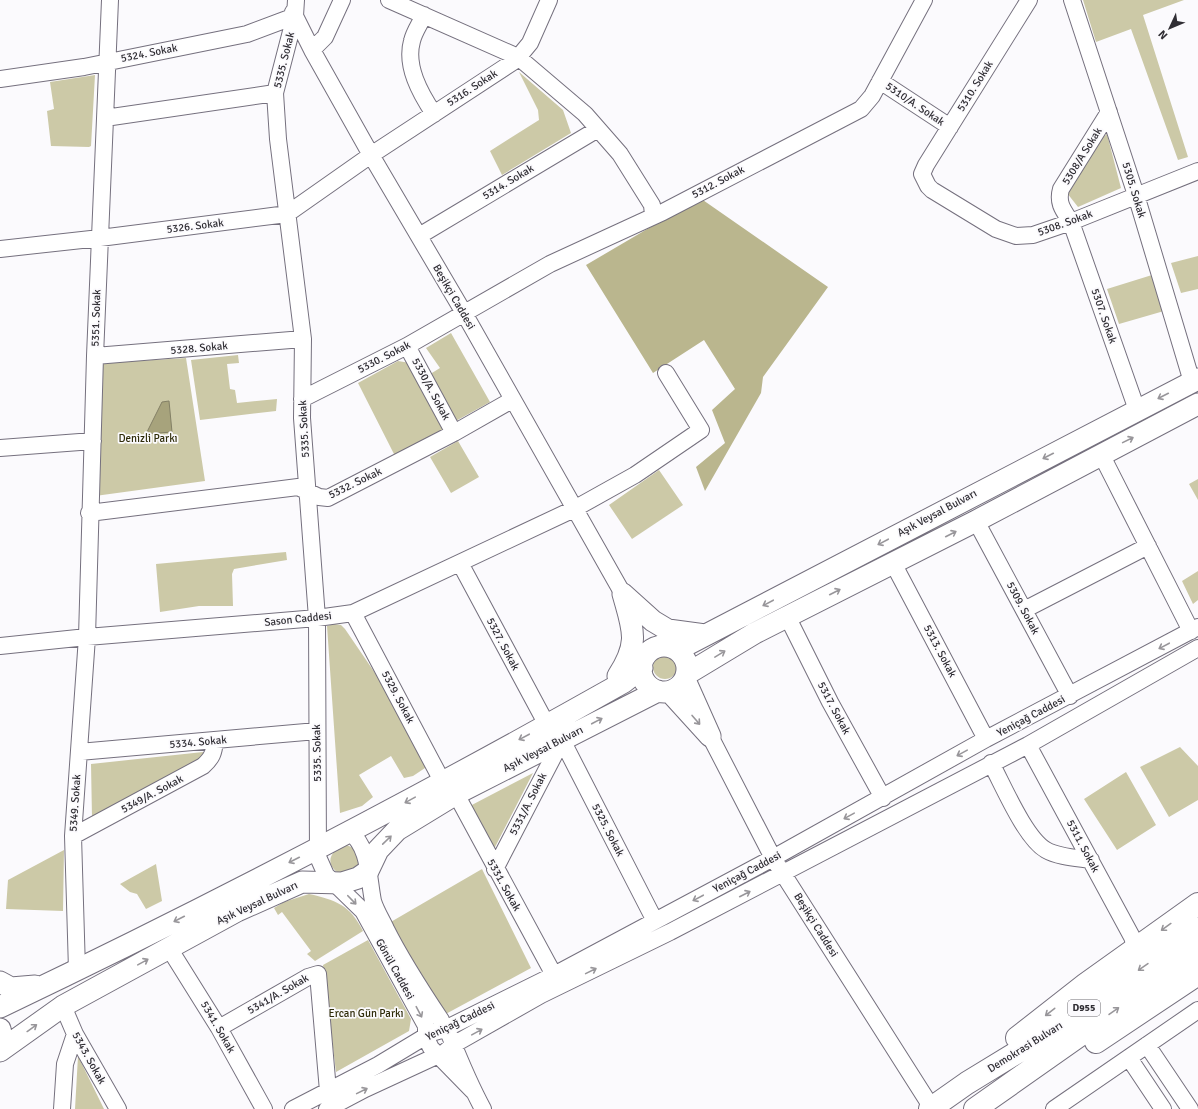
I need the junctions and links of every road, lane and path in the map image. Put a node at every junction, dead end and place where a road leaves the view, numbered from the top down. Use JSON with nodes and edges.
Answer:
{"nodes":[{"id":1,"x":110,"y":0,"type":"edge"},
{"id":2,"x":288,"y":0,"type":"edge"},
{"id":3,"x":296,"y":0,"type":"edge"},
{"id":4,"x":342,"y":0,"type":"edge"},
{"id":5,"x":389,"y":0,"type":"edge"},
{"id":6,"x":549,"y":0,"type":"edge"},
{"id":7,"x":924,"y":0,"type":"edge"},
{"id":8,"x":1029,"y":0,"type":"edge"},
{"id":9,"x":1072,"y":0,"type":"edge"},
{"id":10,"x":295,"y":16,"type":"junction"},
{"id":11,"x":424,"y":16,"type":"junction"},
{"id":12,"x":312,"y":50,"type":"junction"},
{"id":13,"x":518,"y":57,"type":"junction"},
{"id":14,"x":108,"y":61,"type":"junction"},
{"id":15,"x":0,"y":79,"type":"edge"},
{"id":16,"x":880,"y":81,"type":"junction"},
{"id":17,"x":275,"y":93,"type":"junction"},
{"id":18,"x":1109,"y":112,"type":"junction"},
{"id":19,"x":434,"y":114,"type":"junction"},
{"id":20,"x":105,"y":118,"type":"junction"},
{"id":21,"x":950,"y":127,"type":"junction"},
{"id":22,"x":598,"y":129,"type":"junction"},
{"id":23,"x":371,"y":155,"type":"junction"},
{"id":24,"x":1198,"y":171,"type":"edge"},
{"id":25,"x":922,"y":174,"type":"joint"},
{"id":26,"x":1136,"y":195,"type":"junction"},
{"id":27,"x":287,"y":214,"type":"junction"},
{"id":28,"x":653,"y":215,"type":"junction"},
{"id":29,"x":1070,"y":222,"type":"junction"},
{"id":30,"x":419,"y":236,"type":"junction"},
{"id":31,"x":100,"y":238,"type":"junction"},
{"id":32,"x":0,"y":249,"type":"edge"},
{"id":33,"x":464,"y":313,"type":"junction"},
{"id":34,"x":303,"y":339,"type":"junction"},
{"id":35,"x":407,"y":346,"type":"junction"},
{"id":36,"x":95,"y":356,"type":"junction"},
{"id":37,"x":666,"y":373,"type":"dead end"},
{"id":38,"x":1195,"y":380,"type":"edge"},
{"id":39,"x":302,"y":399,"type":"junction"},
{"id":40,"x":512,"y":400,"type":"junction"},
{"id":41,"x":1198,"y":404,"type":"edge"},
{"id":42,"x":1137,"y":410,"type":"junction"},
{"id":43,"x":454,"y":433,"type":"junction"},
{"id":44,"x":93,"y":442,"type":"junction"},
{"id":45,"x":0,"y":448,"type":"edge"},
{"id":46,"x":1101,"y":454,"type":"junction"},
{"id":47,"x":308,"y":491,"type":"junction"},
{"id":48,"x":574,"y":509,"type":"junction"},
{"id":49,"x":89,"y":513,"type":"junction"},
{"id":50,"x":976,"y":521,"type":"junction"},
{"id":51,"x":1148,"y":546,"type":"junction"},
{"id":52,"x":893,"y":563,"type":"junction"},
{"id":53,"x":460,"y":564,"type":"junction"},
{"id":54,"x":622,"y":594,"type":"junction"},
{"id":55,"x":1024,"y":610,"type":"junction"},
{"id":56,"x":353,"y":613,"type":"junction"},
{"id":57,"x":787,"y":616,"type":"junction"},
{"id":58,"x":317,"y":618,"type":"junction"},
{"id":59,"x":1195,"y":629,"type":"edge"},
{"id":60,"x":705,"y":636,"type":"junction"},
{"id":61,"x":87,"y":637,"type":"junction"},
{"id":62,"x":0,"y":646,"type":"edge"},
{"id":63,"x":1198,"y":648,"type":"edge"},
{"id":64,"x":658,"y":654,"type":"junction"},
{"id":65,"x":675,"y":684,"type":"junction"},
{"id":66,"x":605,"y":693,"type":"junction"},
{"id":67,"x":1070,"y":696,"type":"junction"},
{"id":68,"x":547,"y":725,"type":"junction"},
{"id":69,"x":317,"y":731,"type":"junction"},
{"id":70,"x":710,"y":736,"type":"joint"},
{"id":71,"x":986,"y":739,"type":"junction"},
{"id":72,"x":215,"y":740,"type":"junction"},
{"id":73,"x":562,"y":740,"type":"junction"},
{"id":74,"x":1028,"y":745,"type":"junction"},
{"id":75,"x":79,"y":752,"type":"junction"},
{"id":76,"x":991,"y":763,"type":"junction"},
{"id":77,"x":449,"y":788,"type":"junction"},
{"id":78,"x":883,"y":798,"type":"junction"},
{"id":79,"x":349,"y":831,"type":"junction"},
{"id":80,"x":73,"y":836,"type":"junction"},
{"id":81,"x":319,"y":846,"type":"junction"},
{"id":82,"x":774,"y":858,"type":"junction"},
{"id":83,"x":1091,"y":860,"type":"junction"},
{"id":84,"x":495,"y":869,"type":"junction"},
{"id":85,"x":368,"y":871,"type":"junction"},
{"id":86,"x":783,"y":874,"type":"junction"},
{"id":87,"x":336,"y":883,"type":"junction"},
{"id":88,"x":1198,"y":904,"type":"edge"},
{"id":89,"x":655,"y":921,"type":"junction"},
{"id":90,"x":1198,"y":929,"type":"edge"},
{"id":91,"x":169,"y":948,"type":"junction"},
{"id":92,"x":1136,"y":949,"type":"junction"},
{"id":93,"x":1198,"y":952,"type":"edge"},
{"id":94,"x":77,"y":970,"type":"junction"},
{"id":95,"x":1198,"y":974,"type":"edge"},
{"id":96,"x":554,"y":975,"type":"junction"},
{"id":97,"x":0,"y":982,"type":"edge"},
{"id":98,"x":49,"y":984,"type":"junction"},
{"id":99,"x":63,"y":1006,"type":"junction"},
{"id":100,"x":0,"y":1007,"type":"edge"},
{"id":101,"x":1198,"y":1010,"type":"edge"},
{"id":102,"x":219,"y":1028,"type":"junction"},
{"id":103,"x":0,"y":1029,"type":"edge"},
{"id":104,"x":445,"y":1029,"type":"junction"},
{"id":105,"x":75,"y":1034,"type":"junction"},
{"id":106,"x":426,"y":1038,"type":"junction"},
{"id":107,"x":452,"y":1045,"type":"junction"},
{"id":108,"x":1146,"y":1045,"type":"junction"},
{"id":109,"x":0,"y":1050,"type":"edge"},
{"id":110,"x":438,"y":1054,"type":"junction"},
{"id":111,"x":1129,"y":1058,"type":"junction"},
{"id":112,"x":967,"y":1083,"type":"junction"},
{"id":113,"x":328,"y":1091,"type":"junction"},
{"id":114,"x":473,"y":1091,"type":"junction"},
{"id":115,"x":336,"y":1107,"type":"edge"},
{"id":116,"x":931,"y":1108,"type":"edge"},
{"id":117,"x":977,"y":1108,"type":"edge"},
{"id":118,"x":62,"y":1109,"type":"edge"},
{"id":119,"x":118,"y":1109,"type":"edge"},
{"id":120,"x":264,"y":1109,"type":"edge"},
{"id":121,"x":293,"y":1109,"type":"edge"},
{"id":122,"x":483,"y":1109,"type":"edge"},
{"id":123,"x":1054,"y":1109,"type":"edge"},
{"id":124,"x":1163,"y":1109,"type":"edge"},
{"id":125,"x":1190,"y":1109,"type":"edge"}],
"edges":[{"from":1,"to":14,"type":"street","name":"5351. Sokak"},
{"from":2,"to":10,"type":"street","name":"Beşikçi Caddesi"},
{"from":3,"to":10,"type":"street","name":"5335. Sokak"},
{"from":4,"to":12,"type":"street"},
{"from":5,"to":11,"type":"street"},
{"from":6,"to":13,"type":"street","name":"5316. Sokak"},
{"from":7,"to":16,"type":"street","name":"5312. Sokak"},
{"from":8,"to":21,"type":"street","name":"5310. Sokak"},
{"from":9,"to":18,"type":"street","name":"5305. Sokak"},
{"from":10,"to":12,"type":"street","name":"Beşikçi Caddesi"},
{"from":10,"to":14,"type":"street","name":"5324. Sokak"},
{"from":10,"to":17,"type":"street","name":"5335. Sokak"},
{"from":11,"to":13,"type":"street"},
{"from":11,"to":19,"type":"street"},
{"from":12,"to":23,"type":"street","name":"Beşikçi Caddesi"},
{"from":13,"to":19,"type":"street","name":"5316. Sokak"},
{"from":13,"to":22,"type":"street"},
{"from":14,"to":15,"type":"street","name":"5324. Sokak"},
{"from":14,"to":20,"type":"street","name":"5351. Sokak"},
{"from":16,"to":21,"type":"street","name":"5310/A. Sokak"},
{"from":16,"to":28,"type":"street","name":"5312. Sokak"},
{"from":17,"to":20,"type":"street"},
{"from":17,"to":27,"type":"street","name":"5335. Sokak"},
{"from":18,"to":26,"type":"street","name":"5305. Sokak"},
{"from":18,"to":29,"type":"street","name":"5308/A Sokak"},
{"from":19,"to":23,"type":"street","name":"5316. Sokak"},
{"from":20,"to":31,"type":"street","name":"5351. Sokak"},
{"from":21,"to":25,"type":"street","name":"5310. Sokak"},
{"from":22,"to":28,"type":"street"},
{"from":22,"to":30,"type":"street","name":"5314. Sokak"},
{"from":23,"to":27,"type":"street","name":"5326. Sokak"},
{"from":23,"to":30,"type":"street","name":"Beşikçi Caddesi"},
{"from":24,"to":26,"type":"street","name":"5308. Sokak"},
{"from":25,"to":29,"type":"street","name":"5308. Sokak"},
{"from":26,"to":29,"type":"street","name":"5308. Sokak"},
{"from":26,"to":38,"type":"street","name":"5305. Sokak"},
{"from":27,"to":31,"type":"street","name":"5326. Sokak"},
{"from":27,"to":34,"type":"street","name":"5335. Sokak"},
{"from":28,"to":33,"type":"street","name":"5312. Sokak"},
{"from":29,"to":42,"type":"street","name":"5307. Sokak"},
{"from":30,"to":33,"type":"street","name":"Beşikçi Caddesi"},
{"from":31,"to":32,"type":"street","name":"5326. Sokak"},
{"from":31,"to":36,"type":"street","name":"5351. Sokak"},
{"from":33,"to":35,"type":"street","name":"5330. Sokak"},
{"from":33,"to":40,"type":"street","name":"Beşikçi Caddesi"},
{"from":34,"to":36,"type":"street","name":"5328. Sokak"},
{"from":34,"to":39,"type":"street","name":"5335. Sokak"},
{"from":35,"to":39,"type":"street","name":"5330. Sokak"},
{"from":35,"to":43,"type":"street","name":"5330/A. Sokak"},
{"from":36,"to":44,"type":"street","name":"5351. Sokak"},
{"from":37,"to":48,"type":"street","name":"Sason Caddesi"},
{"from":38,"to":42,"type":"main road","name":"Aşık Veysal Bulvarı","one_way":true},
{"from":39,"to":47,"type":"street","name":"5335. Sokak"},
{"from":40,"to":43,"type":"street","name":"5332. Sokak"},
{"from":40,"to":48,"type":"street","name":"Beşikçi Caddesi"},
{"from":46,"to":41,"type":"main road","name":"Aşık Veysal Bulvarı","one_way":true},
{"from":42,"to":60,"type":"main road","name":"Aşık Veysal Bulvarı","one_way":true},
{"from":43,"to":47,"type":"street","name":"5332. Sokak"},
{"from":44,"to":45,"type":"street"},
{"from":44,"to":49,"type":"street","name":"5351. Sokak"},
{"from":46,"to":50,"type":"main road","name":"Aşık Veysal Bulvarı"},
{"from":46,"to":51,"type":"street"},
{"from":47,"to":49,"type":"street","name":"5332. Sokak"},
{"from":47,"to":58,"type":"street","name":"5335. Sokak"},
{"from":48,"to":53,"type":"street","name":"Sason Caddesi"},
{"from":48,"to":54,"type":"street","name":"Beşikçi Caddesi"},
{"from":49,"to":61,"type":"street","name":"5351. Sokak"},
{"from":52,"to":50,"type":"main road","name":"Aşık Veysal Bulvarı","one_way":true},
{"from":50,"to":55,"type":"street","name":"5309. Sokak"},
{"from":51,"to":55,"type":"street"},
{"from":51,"to":59,"type":"street"},
{"from":57,"to":52,"type":"main road","name":"Aşık Veysal Bulvarı","one_way":true},
{"from":52,"to":71,"type":"street","name":"5313. Sokak"},
{"from":53,"to":56,"type":"street","name":"Sason Caddesi"},
{"from":53,"to":68,"type":"street","name":"5327. Sokak"},
{"from":54,"to":60,"type":"main road"},
{"from":54,"to":64,"type":"main road","name":"Beşikçi Caddesi"},
{"from":54,"to":66,"type":"main road"},
{"from":55,"to":67,"type":"street","name":"5309. Sokak"},
{"from":56,"to":58,"type":"street","name":"Sason Caddesi"},
{"from":56,"to":77,"type":"street","name":"5329. Sokak"},
{"from":65,"to":57,"type":"main road","name":"Aşık Veysal Bulvarı","one_way":true},
{"from":57,"to":78,"type":"street","name":"5317. Sokak"},
{"from":58,"to":61,"type":"street","name":"Sason Caddesi"},
{"from":58,"to":69,"type":"street","name":"5335. Sokak"},
{"from":59,"to":67,"type":"street","name":"Yeniçağ Caddesi","one_way":true},
{"from":60,"to":64,"type":"main road","name":"Aşık Veysal Bulvarı"},
{"from":61,"to":62,"type":"street","name":"Sason Caddesi"},
{"from":61,"to":75,"type":"street","name":"5349. Sokak"},
{"from":63,"to":74,"type":"street","name":"Yeniçağ Caddesi"},
{"from":64,"to":65,"type":"main road"},
{"from":64,"to":65,"type":"main road"},
{"from":64,"to":66,"type":"main road","name":"Aşık Veysal Bulvarı"},
{"from":65,"to":70,"type":"main road","name":"Beşikçi Caddesi"},
{"from":73,"to":65,"type":"main road","name":"Aşık Veysal Bulvarı","one_way":true},
{"from":66,"to":68,"type":"main road","name":"Aşık Veysal Bulvarı"},
{"from":67,"to":71,"type":"street","name":"Yeniçağ Caddesi"},
{"from":68,"to":77,"type":"main road","name":"Aşık Veysal Bulvarı","one_way":true},
{"from":69,"to":72,"type":"street","name":"5334. Sokak"},
{"from":69,"to":81,"type":"street","name":"5335. Sokak"},
{"from":70,"to":82,"type":"street","name":"Beşikçi Caddesi"},
{"from":71,"to":78,"type":"street","name":"Yeniçağ Caddesi","one_way":true},
{"from":72,"to":75,"type":"street","name":"5334. Sokak"},
{"from":72,"to":80,"type":"street","name":"5349/A. Sokak"},
{"from":73,"to":77,"type":"main road","name":"Aşık Veysal Bulvarı"},
{"from":73,"to":84,"type":"street","name":"5331/A. Sokak"},
{"from":73,"to":89,"type":"street","name":"5325. Sokak"},
{"from":74,"to":76,"type":"street","name":"Yeniçağ Caddesi"},
{"from":74,"to":83,"type":"street","name":"5311. Sokak"},
{"from":75,"to":80,"type":"street","name":"5349. Sokak"},
{"from":76,"to":83,"type":"street"},
{"from":76,"to":86,"type":"street","name":"Yeniçağ Caddesi"},
{"from":77,"to":79,"type":"main road","name":"Aşık Veysal Bulvarı","one_way":true},
{"from":77,"to":84,"type":"street","name":"5331. Sokak"},
{"from":85,"to":77,"type":"main road","name":"Aşık Veysal Bulvarı","one_way":true},
{"from":78,"to":82,"type":"street","name":"Yeniçağ Caddesi","one_way":true},
{"from":79,"to":81,"type":"main road","name":"Aşık Veysal Bulvarı"},
{"from":79,"to":85,"type":"street","name":"Gönül Caddesi"},
{"from":80,"to":94,"type":"street","name":"5349. Sokak"},
{"from":81,"to":87,"type":"street","name":"Gönül Caddesi"},
{"from":81,"to":94,"type":"main road","name":"Aşık Veysal Bulvarı","one_way":true},
{"from":82,"to":86,"type":"street","name":"Beşikçi Caddesi"},
{"from":82,"to":89,"type":"street","name":"Yeniçağ Caddesi","one_way":true},
{"from":83,"to":92,"type":"street","name":"5311. Sokak"},
{"from":84,"to":96,"type":"street","name":"5331. Sokak"},
{"from":85,"to":87,"type":"main road","name":"Aşık Veysal Bulvarı"},
{"from":85,"to":104,"type":"street","name":"Gönül Caddesi"},
{"from":107,"to":86,"type":"street","name":"Yeniçağ Caddesi","one_way":true},
{"from":86,"to":116,"type":"street","name":"Beşikçi Caddesi"},
{"from":87,"to":91,"type":"main road","name":"Aşık Veysal Bulvarı"},
{"from":87,"to":106,"type":"street","name":"Gönül Caddesi","one_way":true},
{"from":88,"to":92,"type":"highway","one_way":true},
{"from":89,"to":96,"type":"street","name":"Yeniçağ Caddesi"},
{"from":90,"to":112,"type":"highway","name":"Demokrasi Bulvarı","number":"D955","one_way":true},
{"from":99,"to":91,"type":"main road","name":"Aşık Veysal Bulvarı","one_way":true},
{"from":91,"to":102,"type":"street","name":"5341. Sokak"},
{"from":92,"to":112,"type":"highway","one_way":true},
{"from":117,"to":93,"type":"highway","name":"Demokrasi Bulvarı","number":"D955","one_way":true},
{"from":94,"to":98,"type":"main road","name":"Aşık Veysal Bulvarı"},
{"from":95,"to":117,"type":"highway"},
{"from":96,"to":104,"type":"street","name":"Yeniçağ Caddesi"},
{"from":97,"to":98,"type":"main road"},
{"from":98,"to":100,"type":"main road","name":"Aşık Veysal Bulvarı"},
{"from":99,"to":105,"type":"street","name":"5343. Sokak"},
{"from":109,"to":99,"type":"main road","name":"Aşık Veysal Bulvarı","one_way":true},
{"from":101,"to":108,"type":"street"},
{"from":102,"to":113,"type":"street","name":"5341/A. Sokak"},
{"from":102,"to":120,"type":"street","name":"5341. Sokak"},
{"from":103,"to":109,"type":"main road"},
{"from":104,"to":106,"type":"street","name":"Yeniçağ Caddesi"},
{"from":104,"to":107,"type":"street","name":"Gönül Caddesi"},
{"from":105,"to":118,"type":"street"},
{"from":105,"to":119,"type":"street","name":"5343. Sokak"},
{"from":106,"to":110,"type":"street","name":"Gönül Caddesi"},
{"from":106,"to":113,"type":"street","name":"Yeniçağ Caddesi"},
{"from":107,"to":110,"type":"street","name":"Yeniçağ Caddesi"},
{"from":107,"to":114,"type":"street","name":"Gönül Caddesi"},
{"from":108,"to":111,"type":"street"},
{"from":108,"to":125,"type":"street"},
{"from":110,"to":114,"type":"street","name":"Gönül Caddesi"},
{"from":115,"to":110,"type":"street","name":"Yeniçağ Caddesi","one_way":true},
{"from":111,"to":123,"type":"street"},
{"from":111,"to":124,"type":"street"},
{"from":112,"to":116,"type":"highway","name":"Demokrasi Bulvarı","number":"D955"},
{"from":113,"to":121,"type":"street","name":"Yeniçağ Caddesi"},
{"from":114,"to":122,"type":"street","name":"Gönül Caddesi"}]}
